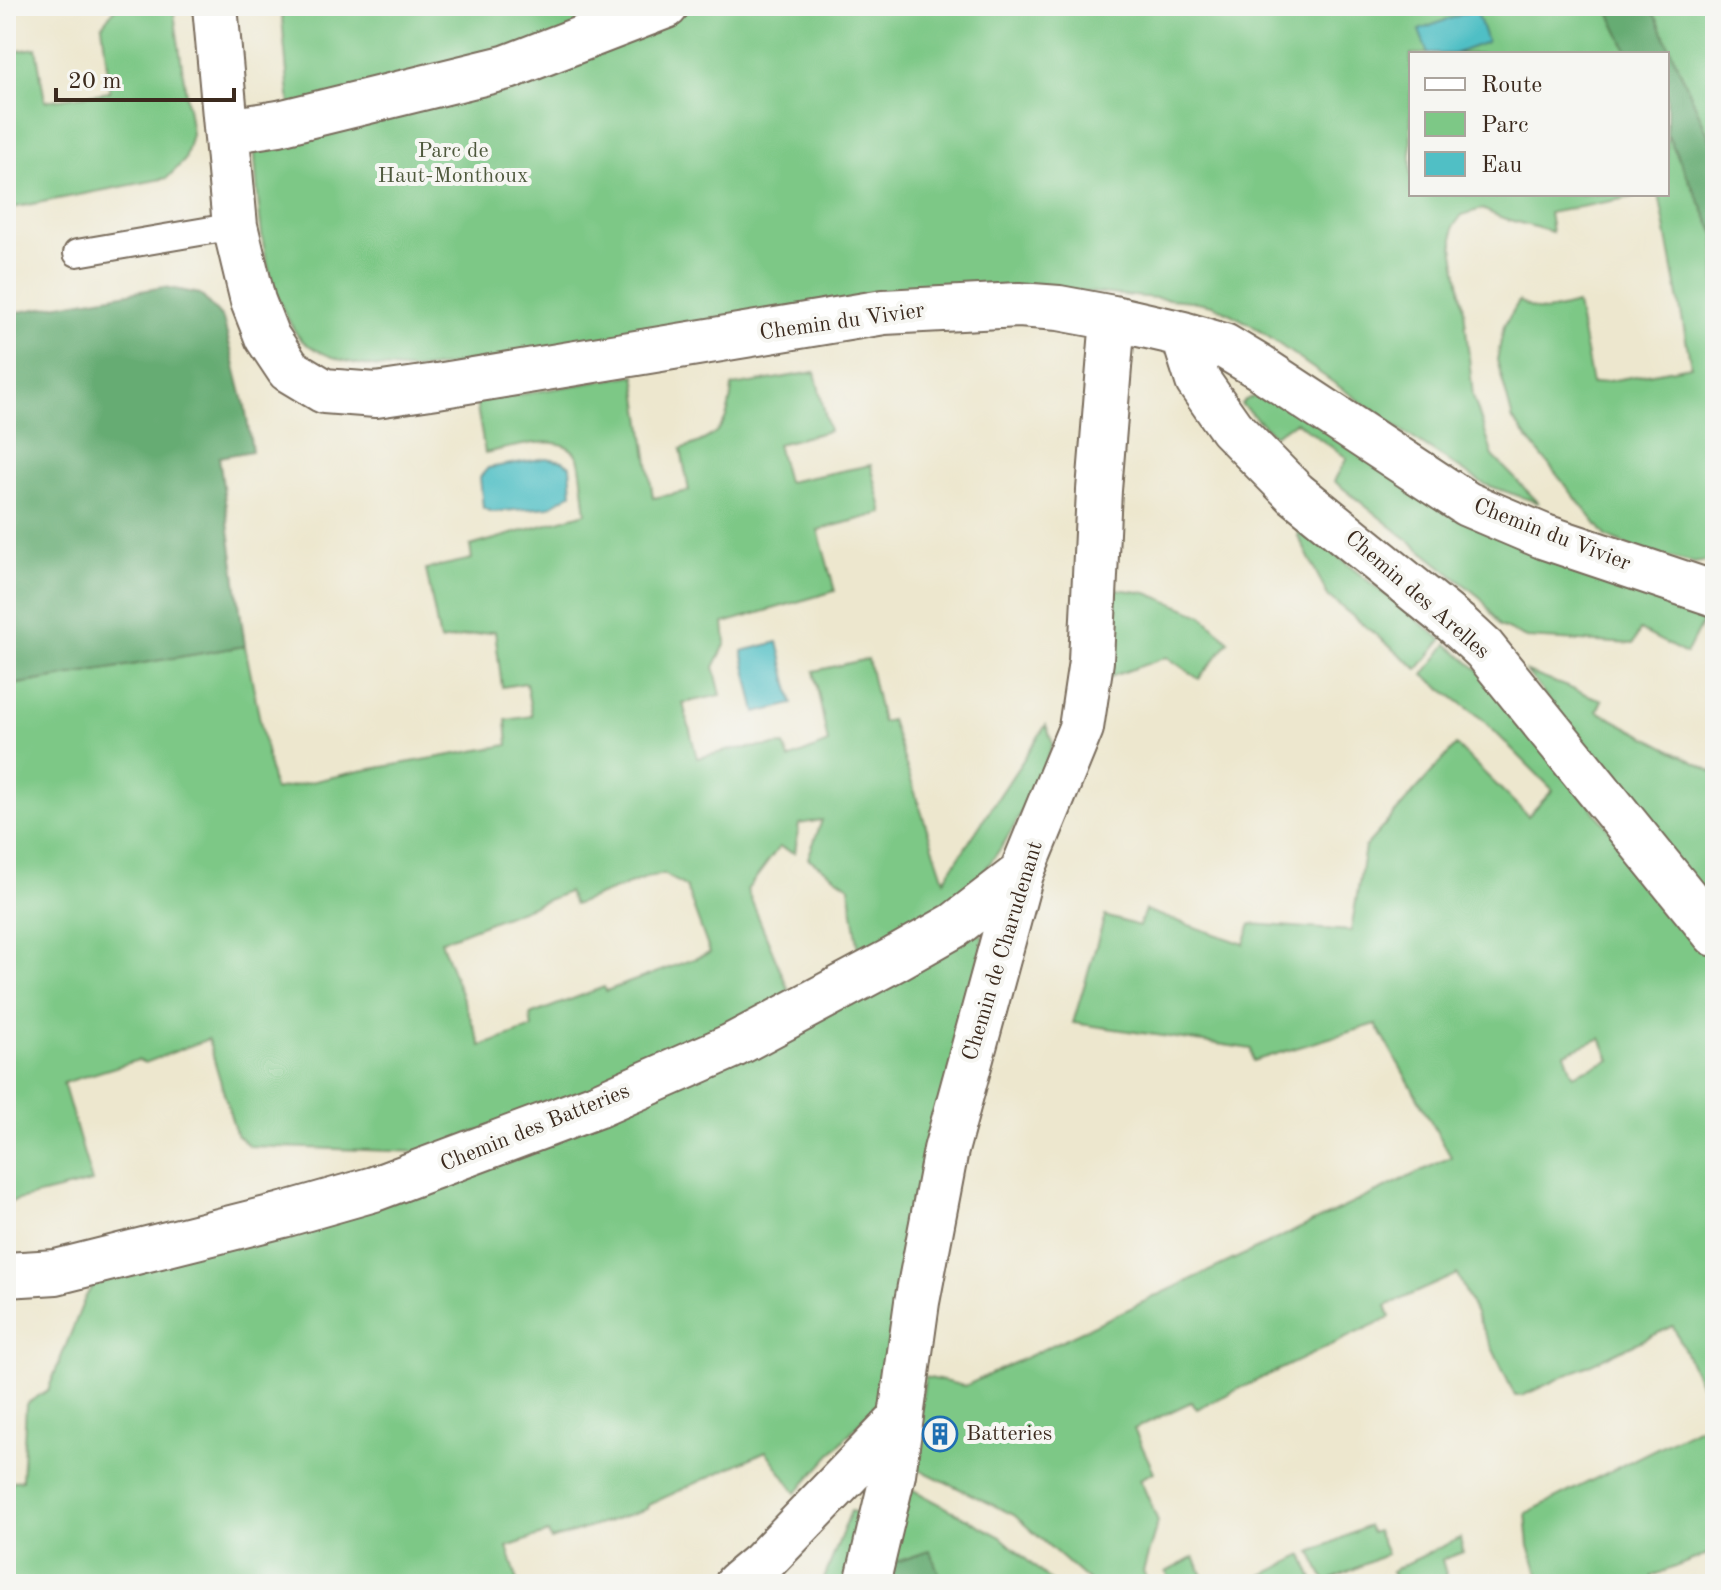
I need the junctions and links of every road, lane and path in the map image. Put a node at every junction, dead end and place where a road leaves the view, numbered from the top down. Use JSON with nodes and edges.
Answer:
{"nodes":[{"id":1,"x":215,"y":6,"type":"edge"},
{"id":2,"x":666,"y":6,"type":"edge"},
{"id":3,"x":228,"y":131,"type":"junction"},
{"id":4,"x":235,"y":226,"type":"junction"},
{"id":5,"x":77,"y":253,"type":"dead end"},
{"id":6,"x":1113,"y":318,"type":"junction"},
{"id":7,"x":1183,"y":334,"type":"junction"},
{"id":8,"x":1715,"y":594,"type":"edge"},
{"id":9,"x":1021,"y":874,"type":"junction"},
{"id":10,"x":1715,"y":934,"type":"edge"},
{"id":11,"x":6,"y":1275,"type":"edge"},
{"id":12,"x":900,"y":1420,"type":"junction"},
{"id":13,"x":737,"y":1584,"type":"edge"},
{"id":14,"x":867,"y":1584,"type":"edge"}],
"edges":[{"from":1,"to":3,"type":"street","name":"Chemin du Vivier"},
{"from":2,"to":3,"type":"street"},
{"from":3,"to":4,"type":"street","name":"Chemin du Vivier"},
{"from":4,"to":5,"type":"lane"},
{"from":4,"to":6,"type":"street","name":"Chemin du Vivier"},
{"from":6,"to":7,"type":"street","name":"Chemin du Vivier"},
{"from":6,"to":9,"type":"street","name":"Chemin de Charudenant"},
{"from":7,"to":8,"type":"street","name":"Chemin du Vivier"},
{"from":7,"to":10,"type":"street","name":"Chemin des Arelles"},
{"from":9,"to":11,"type":"street","name":"Chemin des Batteries"},
{"from":9,"to":12,"type":"street","name":"Chemin de Charudenant"},
{"from":12,"to":13,"type":"street"},
{"from":12,"to":14,"type":"street","name":"Chemin de Charudenant"}]}
